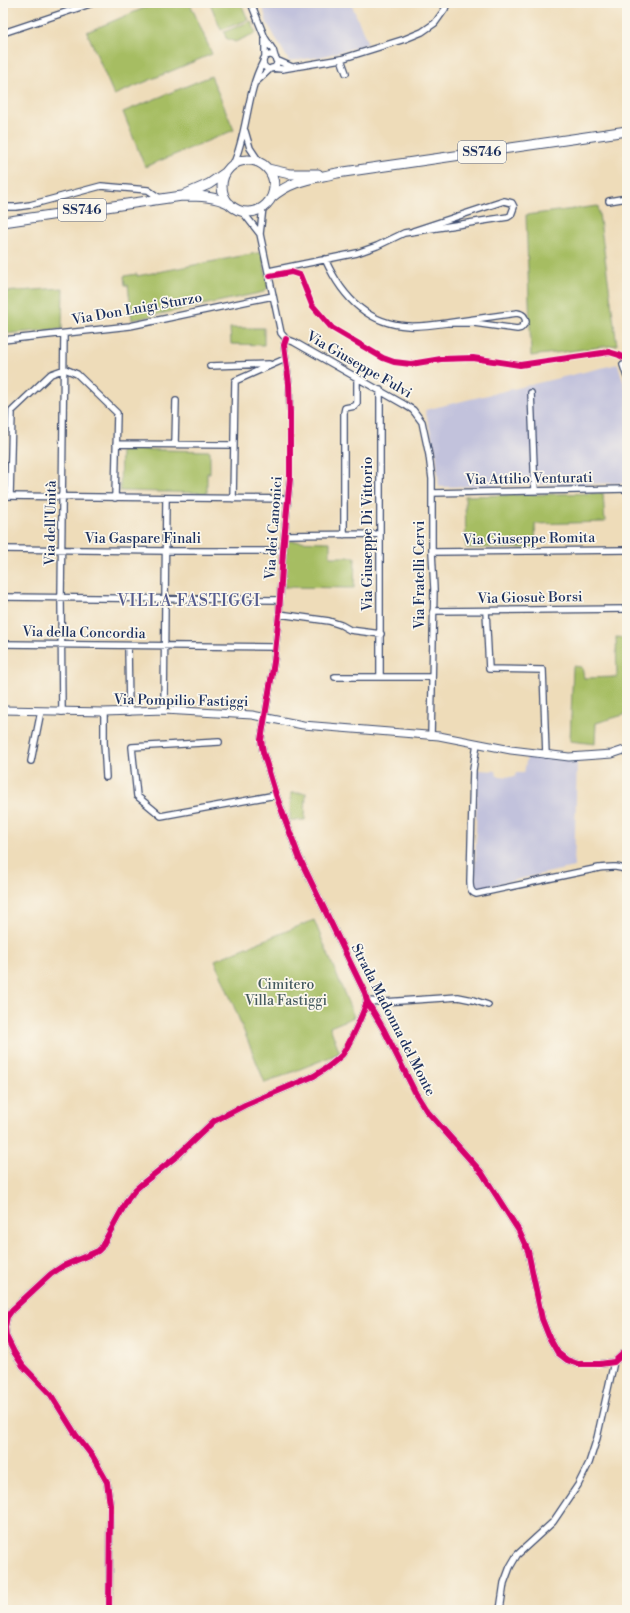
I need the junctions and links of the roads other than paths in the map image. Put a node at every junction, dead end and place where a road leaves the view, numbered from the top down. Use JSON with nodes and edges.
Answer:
{"nodes":[{"id":1,"x":93,"y":3,"type":"edge"},
{"id":2,"x":251,"y":3,"type":"edge"},
{"id":3,"x":447,"y":3,"type":"edge"},
{"id":4,"x":3,"y":34,"type":"edge"},
{"id":5,"x":265,"y":38,"type":"junction"},
{"id":6,"x":264,"y":59,"type":"junction"},
{"id":7,"x":276,"y":59,"type":"junction"},
{"id":8,"x":341,"y":59,"type":"junction"},
{"id":9,"x":293,"y":67,"type":"junction"},
{"id":10,"x":271,"y":69,"type":"junction"},
{"id":11,"x":346,"y":73,"type":"dead end"},
{"id":12,"x":254,"y":86,"type":"junction"},
{"id":13,"x":244,"y":127,"type":"junction"},
{"id":14,"x":627,"y":131,"type":"edge"},
{"id":15,"x":260,"y":162,"type":"junction"},
{"id":16,"x":233,"y":165,"type":"junction"},
{"id":17,"x":268,"y":169,"type":"junction"},
{"id":18,"x":226,"y":172,"type":"junction"},
{"id":19,"x":337,"y":173,"type":"junction"},
{"id":20,"x":182,"y":196,"type":"junction"},
{"id":21,"x":161,"y":198,"type":"junction"},
{"id":22,"x":271,"y":198,"type":"junction"},
{"id":23,"x":627,"y":198,"type":"edge"},
{"id":24,"x":609,"y":201,"type":"dead end"},
{"id":25,"x":230,"y":204,"type":"junction"},
{"id":26,"x":263,"y":207,"type":"junction"},
{"id":27,"x":3,"y":208,"type":"edge"},
{"id":28,"x":242,"y":211,"type":"junction"},
{"id":29,"x":3,"y":222,"type":"edge"},
{"id":30,"x":413,"y":231,"type":"junction"},
{"id":31,"x":260,"y":234,"type":"junction"},
{"id":32,"x":325,"y":259,"type":"junction"},
{"id":33,"x":269,"y":271,"type":"junction"},
{"id":34,"x":273,"y":296,"type":"junction"},
{"id":35,"x":447,"y":323,"type":"junction"},
{"id":36,"x":64,"y":334,"type":"junction"},
{"id":37,"x":286,"y":339,"type":"junction"},
{"id":38,"x":3,"y":340,"type":"edge"},
{"id":39,"x":285,"y":359,"type":"junction"},
{"id":40,"x":273,"y":364,"type":"junction"},
{"id":41,"x":623,"y":365,"type":"dead end"},
{"id":42,"x":210,"y":366,"type":"dead end"},
{"id":43,"x":65,"y":370,"type":"junction"},
{"id":44,"x":357,"y":377,"type":"junction"},
{"id":45,"x":627,"y":377,"type":"edge"},
{"id":46,"x":380,"y":390,"type":"junction"},
{"id":47,"x":531,"y":393,"type":"dead end"},
{"id":48,"x":176,"y":401,"type":"dead end"},
{"id":49,"x":418,"y":415,"type":"joint"},
{"id":50,"x":116,"y":444,"type":"junction"},
{"id":51,"x":175,"y":444,"type":"junction"},
{"id":52,"x":234,"y":445,"type":"junction"},
{"id":53,"x":627,"y":489,"type":"edge"},
{"id":54,"x":535,"y":491,"type":"junction"},
{"id":55,"x":432,"y":493,"type":"junction"},
{"id":56,"x":3,"y":496,"type":"edge"},
{"id":57,"x":10,"y":496,"type":"junction"},
{"id":58,"x":63,"y":497,"type":"junction"},
{"id":59,"x":115,"y":498,"type":"junction"},
{"id":60,"x":166,"y":498,"type":"junction"},
{"id":61,"x":232,"y":499,"type":"junction"},
{"id":62,"x":288,"y":499,"type":"junction"},
{"id":63,"x":380,"y":534,"type":"junction"},
{"id":64,"x":284,"y":535,"type":"junction"},
{"id":65,"x":344,"y":535,"type":"junction"},
{"id":66,"x":3,"y":549,"type":"edge"},
{"id":67,"x":62,"y":550,"type":"junction"},
{"id":68,"x":627,"y":550,"type":"edge"},
{"id":69,"x":166,"y":551,"type":"junction"},
{"id":70,"x":283,"y":551,"type":"junction"},
{"id":71,"x":432,"y":552,"type":"junction"},
{"id":72,"x":3,"y":597,"type":"edge"},
{"id":73,"x":62,"y":598,"type":"junction"},
{"id":74,"x":165,"y":600,"type":"junction"},
{"id":75,"x":280,"y":600,"type":"junction"},
{"id":76,"x":627,"y":609,"type":"edge"},
{"id":77,"x":433,"y":611,"type":"junction"},
{"id":78,"x":486,"y":611,"type":"junction"},
{"id":79,"x":279,"y":614,"type":"junction"},
{"id":80,"x":381,"y":634,"type":"junction"},
{"id":81,"x":3,"y":644,"type":"edge"},
{"id":82,"x":62,"y":644,"type":"junction"},
{"id":83,"x":128,"y":646,"type":"junction"},
{"id":84,"x":164,"y":646,"type":"junction"},
{"id":85,"x":275,"y":647,"type":"junction"},
{"id":86,"x":335,"y":676,"type":"dead end"},
{"id":87,"x":380,"y":677,"type":"junction"},
{"id":88,"x":432,"y":677,"type":"junction"},
{"id":89,"x":3,"y":710,"type":"edge"},
{"id":90,"x":164,"y":710,"type":"junction"},
{"id":91,"x":41,"y":711,"type":"junction"},
{"id":92,"x":62,"y":712,"type":"junction"},
{"id":93,"x":104,"y":712,"type":"junction"},
{"id":94,"x":129,"y":712,"type":"junction"},
{"id":95,"x":265,"y":718,"type":"junction"},
{"id":96,"x":431,"y":736,"type":"junction"},
{"id":97,"x":220,"y":742,"type":"dead end"},
{"id":98,"x":477,"y":743,"type":"junction"},
{"id":99,"x":627,"y":749,"type":"edge"},
{"id":100,"x":546,"y":754,"type":"junction"},
{"id":101,"x":31,"y":761,"type":"dead end"},
{"id":102,"x":106,"y":777,"type":"dead end"},
{"id":103,"x":276,"y":795,"type":"junction"},
{"id":104,"x":627,"y":871,"type":"edge"},
{"id":105,"x":367,"y":1001,"type":"junction"},
{"id":106,"x":488,"y":1005,"type":"dead end"},
{"id":107,"x":627,"y":1350,"type":"edge"},
{"id":108,"x":614,"y":1362,"type":"junction"},
{"id":109,"x":108,"y":1610,"type":"edge"},
{"id":110,"x":500,"y":1610,"type":"edge"}],
"edges":[{"from":1,"to":4,"type":"street"},
{"from":2,"to":5,"type":"street"},
{"from":3,"to":8,"type":"street"},
{"from":5,"to":6,"type":"street"},
{"from":5,"to":7,"type":"street"},
{"from":6,"to":7,"type":"street"},
{"from":6,"to":10,"type":"street"},
{"from":6,"to":12,"type":"street"},
{"from":7,"to":9,"type":"street"},
{"from":7,"to":10,"type":"street"},
{"from":8,"to":9,"type":"street"},
{"from":8,"to":11,"type":"street"},
{"from":9,"to":10,"type":"street"},
{"from":10,"to":12,"type":"street"},
{"from":12,"to":13,"type":"street"},
{"from":13,"to":15,"type":"street"},
{"from":13,"to":16,"type":"street"},
{"from":14,"to":19,"type":"main road","number":"SS746"},
{"from":15,"to":16,"type":"main road"},
{"from":15,"to":17,"type":"main road","number":"SS746"},
{"from":16,"to":18,"type":"main road","number":"SS746"},
{"from":17,"to":19,"type":"main road","number":"SS746"},
{"from":17,"to":22,"type":"main road"},
{"from":18,"to":20,"type":"main road","number":"SS746"},
{"from":18,"to":25,"type":"main road"},
{"from":19,"to":22,"type":"main road","number":"SS746"},
{"from":20,"to":21,"type":"main road","number":"SS746"},
{"from":20,"to":25,"type":"main road","number":"SS746"},
{"from":21,"to":27,"type":"street"},
{"from":21,"to":29,"type":"main road","number":"SS746"},
{"from":22,"to":26,"type":"main road","number":"SS746"},
{"from":23,"to":24,"type":"street"},
{"from":25,"to":28,"type":"main road","number":"SS746"},
{"from":26,"to":28,"type":"main road"},
{"from":26,"to":31,"type":"street","name":"Via dei Canonici"},
{"from":28,"to":31,"type":"street","name":"Via dei Canonici"},
{"from":30,"to":30,"type":"street"},
{"from":30,"to":32,"type":"street"},
{"from":31,"to":33,"type":"street","name":"Via dei Canonici"},
{"from":32,"to":33,"type":"street"},
{"from":32,"to":35,"type":"street"},
{"from":33,"to":34,"type":"street","name":"Via dei Canonici"},
{"from":34,"to":36,"type":"street","name":"Via Don Luigi Sturzo"},
{"from":34,"to":37,"type":"street","name":"Via dei Canonici"},
{"from":35,"to":35,"type":"street"},
{"from":36,"to":38,"type":"street","name":"Via Don Luigi Sturzo"},
{"from":36,"to":43,"type":"street","name":"Via dell'Unità"},
{"from":37,"to":39,"type":"street","name":"Via dei Canonici"},
{"from":37,"to":44,"type":"street","name":"Via Giuseppe Fulvi"},
{"from":39,"to":40,"type":"street"},
{"from":39,"to":62,"type":"street","name":"Via dei Canonici"},
{"from":40,"to":42,"type":"street"},
{"from":40,"to":52,"type":"street"},
{"from":41,"to":45,"type":"street"},
{"from":43,"to":50,"type":"street"},
{"from":43,"to":57,"type":"street"},
{"from":43,"to":58,"type":"street","name":"Via dell'Unità"},
{"from":44,"to":46,"type":"street","name":"Via Giuseppe Fulvi"},
{"from":44,"to":65,"type":"street"},
{"from":46,"to":49,"type":"street","name":"Via Giuseppe Fulvi"},
{"from":46,"to":63,"type":"street","name":"Via Giuseppe Di Vittorio"},
{"from":47,"to":54,"type":"street"},
{"from":48,"to":51,"type":"street"},
{"from":49,"to":55,"type":"street","name":"Via Fratelli Cervi"},
{"from":50,"to":51,"type":"street"},
{"from":50,"to":59,"type":"street"},
{"from":51,"to":52,"type":"street"},
{"from":52,"to":61,"type":"street"},
{"from":53,"to":54,"type":"street","name":"Via Attilio Venturati"},
{"from":54,"to":55,"type":"street","name":"Via Attilio Venturati"},
{"from":55,"to":71,"type":"street","name":"Via Fratelli Cervi"},
{"from":56,"to":57,"type":"street"},
{"from":57,"to":58,"type":"street"},
{"from":58,"to":59,"type":"street"},
{"from":58,"to":67,"type":"street","name":"Via dell'Unità"},
{"from":59,"to":60,"type":"street"},
{"from":60,"to":61,"type":"street"},
{"from":60,"to":69,"type":"street"},
{"from":61,"to":62,"type":"street"},
{"from":62,"to":64,"type":"street","name":"Via dei Canonici"},
{"from":63,"to":65,"type":"street"},
{"from":63,"to":80,"type":"street","name":"Via Giuseppe Di Vittorio"},
{"from":64,"to":65,"type":"street"},
{"from":64,"to":70,"type":"street","name":"Via dei Canonici"},
{"from":66,"to":67,"type":"street","name":"Via Gaspare Finali"},
{"from":67,"to":69,"type":"street","name":"Via Gaspare Finali"},
{"from":67,"to":73,"type":"street","name":"Via dell'Unità"},
{"from":68,"to":71,"type":"street","name":"Via Giuseppe Romita"},
{"from":69,"to":70,"type":"street","name":"Via Gaspare Finali"},
{"from":69,"to":74,"type":"street"},
{"from":70,"to":75,"type":"street","name":"Via dei Canonici"},
{"from":71,"to":77,"type":"street","name":"Via Fratelli Cervi"},
{"from":72,"to":73,"type":"street"},
{"from":73,"to":74,"type":"street"},
{"from":73,"to":82,"type":"street","name":"Via dell'Unità"},
{"from":74,"to":75,"type":"street"},
{"from":74,"to":84,"type":"street"},
{"from":75,"to":79,"type":"street","name":"Via dei Canonici"},
{"from":76,"to":78,"type":"street","name":"Via Giosuè Borsi"},
{"from":77,"to":78,"type":"street","name":"Via Giosuè Borsi"},
{"from":77,"to":88,"type":"street","name":"Via Fratelli Cervi"},
{"from":78,"to":100,"type":"street"},
{"from":79,"to":80,"type":"street"},
{"from":79,"to":85,"type":"street","name":"Via dei Canonici"},
{"from":80,"to":87,"type":"street","name":"Via Giuseppe Di Vittorio"},
{"from":81,"to":82,"type":"street","name":"Via della Concordia"},
{"from":82,"to":83,"type":"street","name":"Via della Concordia"},
{"from":82,"to":92,"type":"street","name":"Via dell'Unità"},
{"from":83,"to":84,"type":"street","name":"Via della Concordia"},
{"from":83,"to":94,"type":"street"},
{"from":84,"to":85,"type":"street","name":"Via della Concordia"},
{"from":84,"to":90,"type":"street","name":"Via della Concordia"},
{"from":85,"to":95,"type":"street","name":"Via dei Canonici"},
{"from":86,"to":87,"type":"street"},
{"from":87,"to":88,"type":"street"},
{"from":88,"to":96,"type":"street","name":"Via Fratelli Cervi"},
{"from":89,"to":91,"type":"street","name":"Via Pompilio Fastiggi"},
{"from":90,"to":94,"type":"street","name":"Via Pompilio Fastiggi"},
{"from":90,"to":95,"type":"street","name":"Via Pompilio Fastiggi"},
{"from":91,"to":92,"type":"street","name":"Via Pompilio Fastiggi"},
{"from":91,"to":101,"type":"street"},
{"from":92,"to":93,"type":"street","name":"Via Pompilio Fastiggi"},
{"from":93,"to":94,"type":"street","name":"Via Pompilio Fastiggi"},
{"from":93,"to":102,"type":"street"},
{"from":95,"to":96,"type":"street","name":"Via Pompilio Fastiggi"},
{"from":95,"to":103,"type":"street","name":"Strada Madonna del Monte"},
{"from":96,"to":98,"type":"street","name":"Via Pompilio Fastiggi"},
{"from":97,"to":103,"type":"street"},
{"from":98,"to":100,"type":"street","name":"Via Pompilio Fastiggi"},
{"from":98,"to":104,"type":"street"},
{"from":99,"to":100,"type":"street","name":"Via Pompilio Fastiggi"},
{"from":103,"to":105,"type":"street","name":"Strada Madonna del Monte"},
{"from":105,"to":106,"type":"street","name":"Strada Madonna del Monte"},
{"from":105,"to":108,"type":"street","name":"Strada Madonna del Monte"},
{"from":105,"to":109,"type":"street"},
{"from":107,"to":108,"type":"street"},
{"from":108,"to":110,"type":"street"}]}
